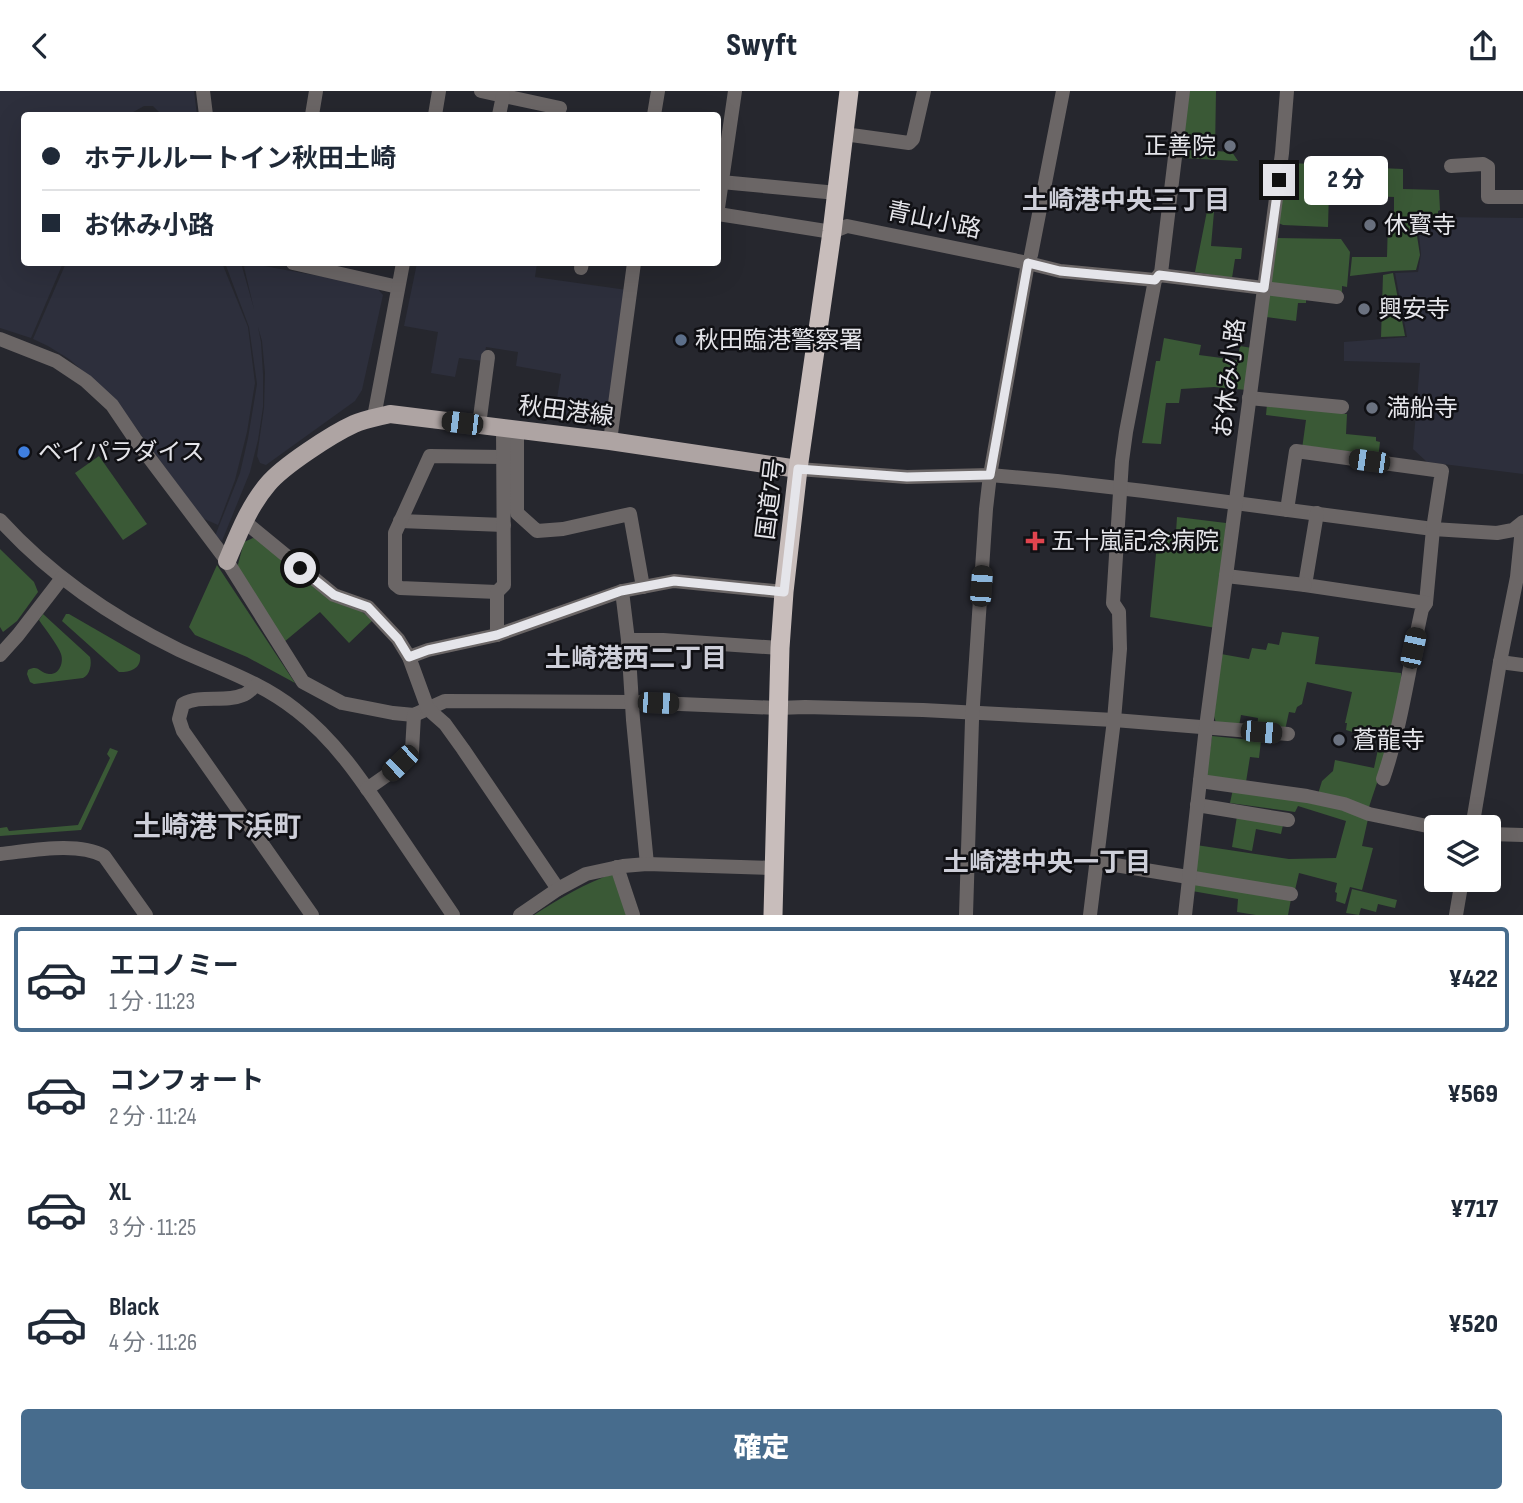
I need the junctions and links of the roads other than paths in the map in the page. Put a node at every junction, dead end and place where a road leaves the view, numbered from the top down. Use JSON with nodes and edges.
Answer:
{"nodes":[{"id":1,"x":203,"y":91,"type":"edge"},
{"id":2,"x":316,"y":91,"type":"edge"},
{"id":3,"x":439,"y":91,"type":"edge"},
{"id":4,"x":481,"y":91,"type":"edge"},
{"id":5,"x":658,"y":91,"type":"edge"},
{"id":6,"x":736,"y":91,"type":"edge"},
{"id":7,"x":849,"y":91,"type":"edge"},
{"id":8,"x":924,"y":91,"type":"edge"},
{"id":9,"x":1063,"y":91,"type":"edge"},
{"id":10,"x":1183,"y":91,"type":"edge"},
{"id":11,"x":1287,"y":91,"type":"edge"},
{"id":12,"x":503,"y":96,"type":"junction"},
{"id":13,"x":560,"y":108,"type":"dead end"},
{"id":14,"x":206,"y":112,"type":"edge"},
{"id":15,"x":312,"y":112,"type":"edge"},
{"id":16,"x":436,"y":112,"type":"edge"},
{"id":17,"x":500,"y":112,"type":"edge"},
{"id":18,"x":654,"y":112,"type":"edge"},
{"id":19,"x":844,"y":134,"type":"junction"},
{"id":20,"x":1451,"y":166,"type":"dead end"},
{"id":21,"x":721,"y":182,"type":"joint"},
{"id":22,"x":836,"y":193,"type":"junction"},
{"id":23,"x":1523,"y":197,"type":"edge"},
{"id":24,"x":721,"y":214,"type":"edge"},
{"id":25,"x":832,"y":232,"type":"junction"},
{"id":26,"x":1030,"y":259,"type":"junction"},
{"id":27,"x":306,"y":266,"type":"edge"},
{"id":28,"x":402,"y":266,"type":"edge"},
{"id":29,"x":634,"y":266,"type":"edge"},
{"id":30,"x":1157,"y":278,"type":"junction"},
{"id":31,"x":398,"y":287,"type":"junction"},
{"id":32,"x":1264,"y":288,"type":"junction"},
{"id":33,"x":1337,"y":297,"type":"dead end"},
{"id":34,"x":0,"y":339,"type":"edge"},
{"id":35,"x":488,"y":357,"type":"dead end"},
{"id":36,"x":1249,"y":398,"type":"junction"},
{"id":37,"x":1342,"y":407,"type":"dead end"},
{"id":38,"x":374,"y":417,"type":"junction"},
{"id":39,"x":479,"y":425,"type":"junction"},
{"id":40,"x":510,"y":429,"type":"junction"},
{"id":41,"x":610,"y":441,"type":"junction"},
{"id":42,"x":503,"y":457,"type":"junction"},
{"id":43,"x":798,"y":469,"type":"junction"},
{"id":44,"x":990,"y":475,"type":"junction"},
{"id":45,"x":1121,"y":489,"type":"junction"},
{"id":46,"x":1236,"y":504,"type":"junction"},
{"id":47,"x":1287,"y":510,"type":"junction"},
{"id":48,"x":1317,"y":513,"type":"junction"},
{"id":49,"x":0,"y":520,"type":"edge"},
{"id":50,"x":244,"y":521,"type":"junction"},
{"id":51,"x":400,"y":521,"type":"junction"},
{"id":52,"x":1523,"y":522,"type":"edge"},
{"id":53,"x":504,"y":525,"type":"junction"},
{"id":54,"x":1433,"y":530,"type":"junction"},
{"id":55,"x":1523,"y":534,"type":"edge"},
{"id":56,"x":227,"y":561,"type":"junction"},
{"id":57,"x":1226,"y":576,"type":"junction"},
{"id":58,"x":62,"y":578,"type":"junction"},
{"id":59,"x":1306,"y":585,"type":"junction"},
{"id":60,"x":643,"y":587,"type":"junction"},
{"id":61,"x":621,"y":591,"type":"junction"},
{"id":62,"x":497,"y":592,"type":"junction"},
{"id":63,"x":784,"y":592,"type":"junction"},
{"id":64,"x":1426,"y":603,"type":"junction"},
{"id":65,"x":497,"y":635,"type":"junction"},
{"id":66,"x":628,"y":640,"type":"junction"},
{"id":67,"x":780,"y":648,"type":"junction"},
{"id":68,"x":0,"y":655,"type":"edge"},
{"id":69,"x":409,"y":657,"type":"junction"},
{"id":70,"x":1500,"y":662,"type":"junction"},
{"id":71,"x":1523,"y":665,"type":"edge"},
{"id":72,"x":256,"y":685,"type":"junction"},
{"id":73,"x":632,"y":702,"type":"junction"},
{"id":74,"x":778,"y":708,"type":"junction"},
{"id":75,"x":428,"y":709,"type":"junction"},
{"id":76,"x":972,"y":714,"type":"junction"},
{"id":77,"x":414,"y":715,"type":"junction"},
{"id":78,"x":1114,"y":720,"type":"junction"},
{"id":79,"x":1206,"y":727,"type":"junction"},
{"id":80,"x":1288,"y":734,"type":"dead end"},
{"id":81,"x":1383,"y":779,"type":"dead end"},
{"id":82,"x":1200,"y":781,"type":"junction"},
{"id":83,"x":368,"y":789,"type":"junction"},
{"id":84,"x":1197,"y":806,"type":"junction"},
{"id":85,"x":1474,"y":815,"type":"edge"},
{"id":86,"x":1288,"y":820,"type":"dead end"},
{"id":87,"x":1424,"y":825,"type":"edge"},
{"id":88,"x":1501,"y":834,"type":"edge"},
{"id":89,"x":1523,"y":835,"type":"edge"},
{"id":90,"x":0,"y":854,"type":"edge"},
{"id":91,"x":1097,"y":862,"type":"junction"},
{"id":92,"x":647,"y":864,"type":"junction"},
{"id":93,"x":617,"y":867,"type":"junction"},
{"id":94,"x":774,"y":867,"type":"junction"},
{"id":95,"x":1189,"y":878,"type":"junction"},
{"id":96,"x":558,"y":889,"type":"junction"},
{"id":97,"x":1460,"y":892,"type":"edge"},
{"id":98,"x":1291,"y":894,"type":"dead end"},
{"id":99,"x":146,"y":915,"type":"edge"},
{"id":100,"x":312,"y":915,"type":"edge"},
{"id":101,"x":453,"y":915,"type":"edge"},
{"id":102,"x":520,"y":915,"type":"edge"},
{"id":103,"x":632,"y":915,"type":"edge"},
{"id":104,"x":774,"y":915,"type":"edge"},
{"id":105,"x":966,"y":915,"type":"edge"},
{"id":106,"x":1090,"y":915,"type":"edge"},
{"id":107,"x":1185,"y":915,"type":"edge"},
{"id":108,"x":1456,"y":915,"type":"edge"}],
"edges":[{"from":1,"to":14,"type":"street"},
{"from":2,"to":15,"type":"street"},
{"from":3,"to":16,"type":"street"},
{"from":4,"to":12,"type":"street"},
{"from":5,"to":18,"type":"street"},
{"from":6,"to":21,"type":"street"},
{"from":7,"to":19,"type":"highway","name":"国道7号"},
{"from":8,"to":19,"type":"street"},
{"from":9,"to":26,"type":"street"},
{"from":10,"to":30,"type":"street"},
{"from":11,"to":32,"type":"street","name":"お休み小路"},
{"from":12,"to":13,"type":"street"},
{"from":12,"to":17,"type":"street"},
{"from":19,"to":22,"type":"highway","name":"国道7号"},
{"from":20,"to":23,"type":"street"},
{"from":21,"to":22,"type":"street"},
{"from":22,"to":25,"type":"highway","name":"国道7号"},
{"from":24,"to":25,"type":"street","name":"青山小路"},
{"from":25,"to":26,"type":"street","name":"青山小路"},
{"from":25,"to":43,"type":"highway","name":"国道7号"},
{"from":26,"to":30,"type":"street","name":"青山小路"},
{"from":26,"to":44,"type":"street"},
{"from":27,"to":31,"type":"street"},
{"from":28,"to":31,"type":"street"},
{"from":29,"to":41,"type":"street"},
{"from":30,"to":32,"type":"street","name":"青山小路"},
{"from":30,"to":45,"type":"street"},
{"from":31,"to":38,"type":"street"},
{"from":32,"to":33,"type":"street","name":"青山小路"},
{"from":32,"to":36,"type":"street","name":"お休み小路"},
{"from":34,"to":56,"type":"street"},
{"from":35,"to":39,"type":"street"},
{"from":36,"to":37,"type":"street"},
{"from":36,"to":46,"type":"street","name":"お休み小路"},
{"from":38,"to":39,"type":"main road","name":"秋田港線"},
{"from":38,"to":50,"type":"main road","name":"秋田港線"},
{"from":39,"to":40,"type":"main road","name":"秋田港線"},
{"from":40,"to":41,"type":"main road","name":"秋田港線"},
{"from":40,"to":42,"type":"street"},
{"from":40,"to":60,"type":"street"},
{"from":41,"to":43,"type":"main road","name":"秋田港線"},
{"from":42,"to":51,"type":"street"},
{"from":42,"to":53,"type":"street"},
{"from":43,"to":44,"type":"street"},
{"from":43,"to":63,"type":"highway","name":"国道7号"},
{"from":44,"to":45,"type":"street"},
{"from":44,"to":76,"type":"street"},
{"from":45,"to":46,"type":"street"},
{"from":45,"to":78,"type":"street"},
{"from":46,"to":47,"type":"street"},
{"from":46,"to":57,"type":"street","name":"お休み小路"},
{"from":47,"to":48,"type":"street"},
{"from":47,"to":54,"type":"street"},
{"from":48,"to":54,"type":"street"},
{"from":48,"to":59,"type":"street"},
{"from":49,"to":58,"type":"street"},
{"from":50,"to":56,"type":"main road","name":"秋田港線"},
{"from":50,"to":69,"type":"street"},
{"from":51,"to":53,"type":"street"},
{"from":51,"to":62,"type":"street"},
{"from":52,"to":54,"type":"street"},
{"from":53,"to":62,"type":"street"},
{"from":54,"to":64,"type":"street"},
{"from":55,"to":70,"type":"street"},
{"from":56,"to":77,"type":"street"},
{"from":57,"to":59,"type":"street"},
{"from":57,"to":79,"type":"street","name":"お休み小路"},
{"from":58,"to":68,"type":"street"},
{"from":58,"to":72,"type":"street"},
{"from":59,"to":64,"type":"street"},
{"from":60,"to":61,"type":"street"},
{"from":60,"to":63,"type":"street"},
{"from":61,"to":65,"type":"street"},
{"from":61,"to":66,"type":"street"},
{"from":62,"to":65,"type":"street"},
{"from":63,"to":67,"type":"highway","name":"国道7号"},
{"from":64,"to":81,"type":"street"},
{"from":65,"to":69,"type":"street"},
{"from":66,"to":67,"type":"street"},
{"from":66,"to":73,"type":"street"},
{"from":67,"to":74,"type":"highway","name":"国道7号"},
{"from":69,"to":75,"type":"street"},
{"from":70,"to":71,"type":"street"},
{"from":70,"to":85,"type":"street"},
{"from":72,"to":83,"type":"street"},
{"from":72,"to":100,"type":"street"},
{"from":73,"to":74,"type":"street"},
{"from":73,"to":75,"type":"street"},
{"from":73,"to":92,"type":"street"},
{"from":74,"to":76,"type":"street"},
{"from":74,"to":94,"type":"highway","name":"国道7号"},
{"from":75,"to":77,"type":"street"},
{"from":75,"to":96,"type":"street"},
{"from":76,"to":78,"type":"street"},
{"from":76,"to":105,"type":"street"},
{"from":77,"to":83,"type":"street"},
{"from":78,"to":79,"type":"street"},
{"from":78,"to":91,"type":"street"},
{"from":79,"to":80,"type":"street"},
{"from":79,"to":82,"type":"street","name":"お休み小路"},
{"from":82,"to":84,"type":"street","name":"お休み小路"},
{"from":82,"to":87,"type":"street"},
{"from":83,"to":101,"type":"street"},
{"from":84,"to":86,"type":"street"},
{"from":84,"to":95,"type":"street","name":"お休み小路"},
{"from":88,"to":89,"type":"street"},
{"from":90,"to":99,"type":"street"},
{"from":91,"to":95,"type":"street"},
{"from":91,"to":106,"type":"street"},
{"from":92,"to":93,"type":"street"},
{"from":92,"to":94,"type":"street"},
{"from":93,"to":96,"type":"street"},
{"from":93,"to":103,"type":"street"},
{"from":94,"to":104,"type":"highway","name":"国道7号"},
{"from":95,"to":98,"type":"street"},
{"from":95,"to":107,"type":"street","name":"お休み小路"},
{"from":96,"to":102,"type":"street"},
{"from":97,"to":108,"type":"street"}]}
